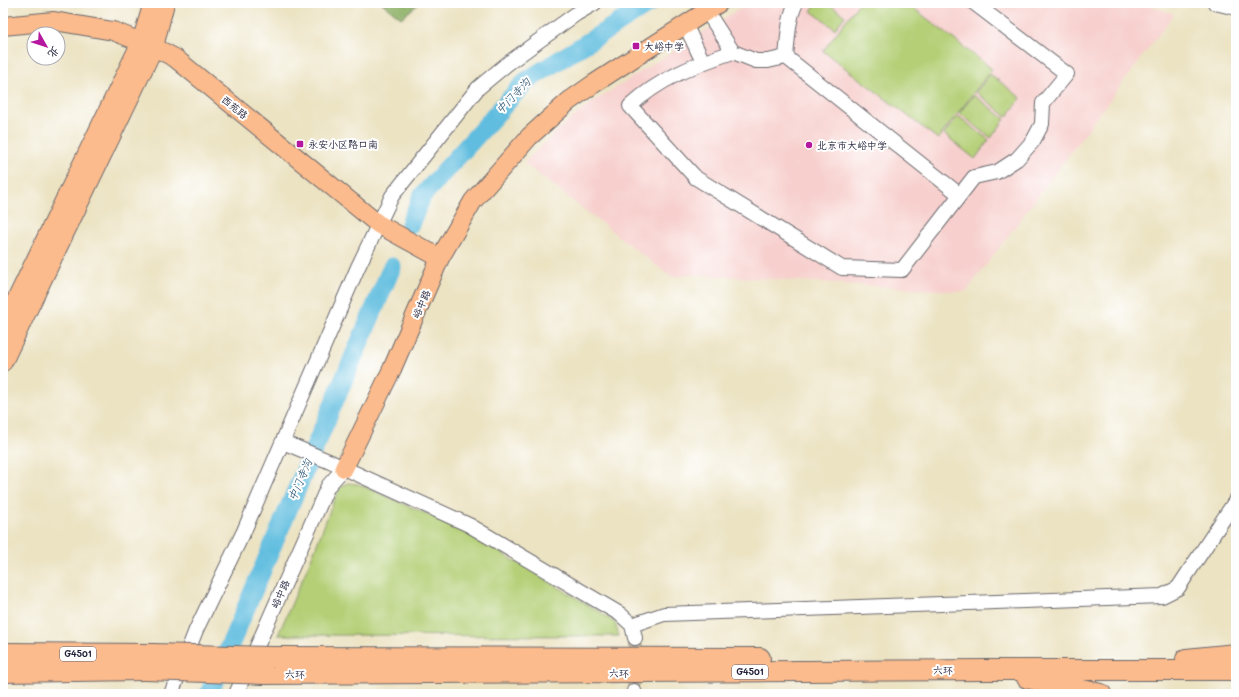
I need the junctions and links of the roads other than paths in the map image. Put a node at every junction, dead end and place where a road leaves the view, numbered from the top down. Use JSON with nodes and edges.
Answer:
{"nodes":[{"id":1,"x":153,"y":3,"type":"edge"},
{"id":2,"x":165,"y":3,"type":"edge"},
{"id":3,"x":796,"y":3,"type":"edge"},
{"id":4,"x":974,"y":3,"type":"edge"},
{"id":5,"x":1215,"y":3,"type":"edge"},
{"id":6,"x":588,"y":5,"type":"edge"},
{"id":7,"x":712,"y":7,"type":"edge"},
{"id":8,"x":1236,"y":8,"type":"edge"},
{"id":9,"x":685,"y":24,"type":"junction"},
{"id":10,"x":3,"y":26,"type":"edge"},
{"id":11,"x":148,"y":44,"type":"junction"},
{"id":12,"x":733,"y":52,"type":"junction"},
{"id":13,"x":786,"y":57,"type":"junction"},
{"id":14,"x":703,"y":62,"type":"junction"},
{"id":15,"x":960,"y":195,"type":"junction"},
{"id":16,"x":378,"y":224,"type":"junction"},
{"id":17,"x":440,"y":258,"type":"junction"},
{"id":18,"x":3,"y":327,"type":"edge"},
{"id":19,"x":3,"y":362,"type":"edge"},
{"id":20,"x":283,"y":442,"type":"junction"},
{"id":21,"x":339,"y":466,"type":"junction"},
{"id":22,"x":1236,"y":500,"type":"edge"},
{"id":23,"x":3,"y":653,"type":"edge"},
{"id":24,"x":1236,"y":654,"type":"edge"},
{"id":25,"x":1236,"y":658,"type":"edge"},
{"id":26,"x":1186,"y":659,"type":"junction"},
{"id":27,"x":149,"y":662,"type":"junction"},
{"id":28,"x":988,"y":670,"type":"junction"},
{"id":29,"x":1236,"y":670,"type":"edge"},
{"id":30,"x":3,"y":672,"type":"edge"},
{"id":31,"x":171,"y":694,"type":"edge"},
{"id":32,"x":236,"y":694,"type":"edge"},
{"id":33,"x":1101,"y":694,"type":"edge"}],
"edges":[{"from":1,"to":11,"type":"main road"},
{"from":2,"to":11,"type":"main road"},
{"from":3,"to":13,"type":"street"},
{"from":4,"to":15,"type":"street"},
{"from":5,"to":8,"type":"street"},
{"from":6,"to":16,"type":"street"},
{"from":7,"to":9,"type":"main road","name":"峪中路"},
{"from":7,"to":12,"type":"street"},
{"from":9,"to":14,"type":"street"},
{"from":9,"to":17,"type":"main road","name":"峪中路"},
{"from":10,"to":11,"type":"main road","name":"西苑路"},
{"from":11,"to":16,"type":"main road","name":"西苑路"},
{"from":11,"to":18,"type":"main road"},
{"from":11,"to":19,"type":"main road"},
{"from":12,"to":13,"type":"street"},
{"from":12,"to":14,"type":"street"},
{"from":13,"to":15,"type":"street"},
{"from":14,"to":15,"type":"street"},
{"from":16,"to":17,"type":"main road","name":"西苑路"},
{"from":16,"to":20,"type":"street"},
{"from":17,"to":21,"type":"main road","name":"峪中路"},
{"from":20,"to":21,"type":"street"},
{"from":20,"to":31,"type":"street"},
{"from":21,"to":22,"type":"street"},
{"from":21,"to":32,"type":"street","name":"峪中路"},
{"from":23,"to":27,"type":"highway","name":"六环","number":"G4501"},
{"from":24,"to":26,"type":"highway"},
{"from":25,"to":26,"type":"highway","name":"六环","number":"G4501"},
{"from":26,"to":27,"type":"highway","name":"六环","number":"G4501","bridge":true},
{"from":27,"to":28,"type":"highway","name":"六环","number":"G4501","bridge":true},
{"from":27,"to":30,"type":"highway","name":"六环","number":"G4501"},
{"from":28,"to":29,"type":"highway","name":"六环","number":"G4501"},
{"from":28,"to":33,"type":"highway"}]}
